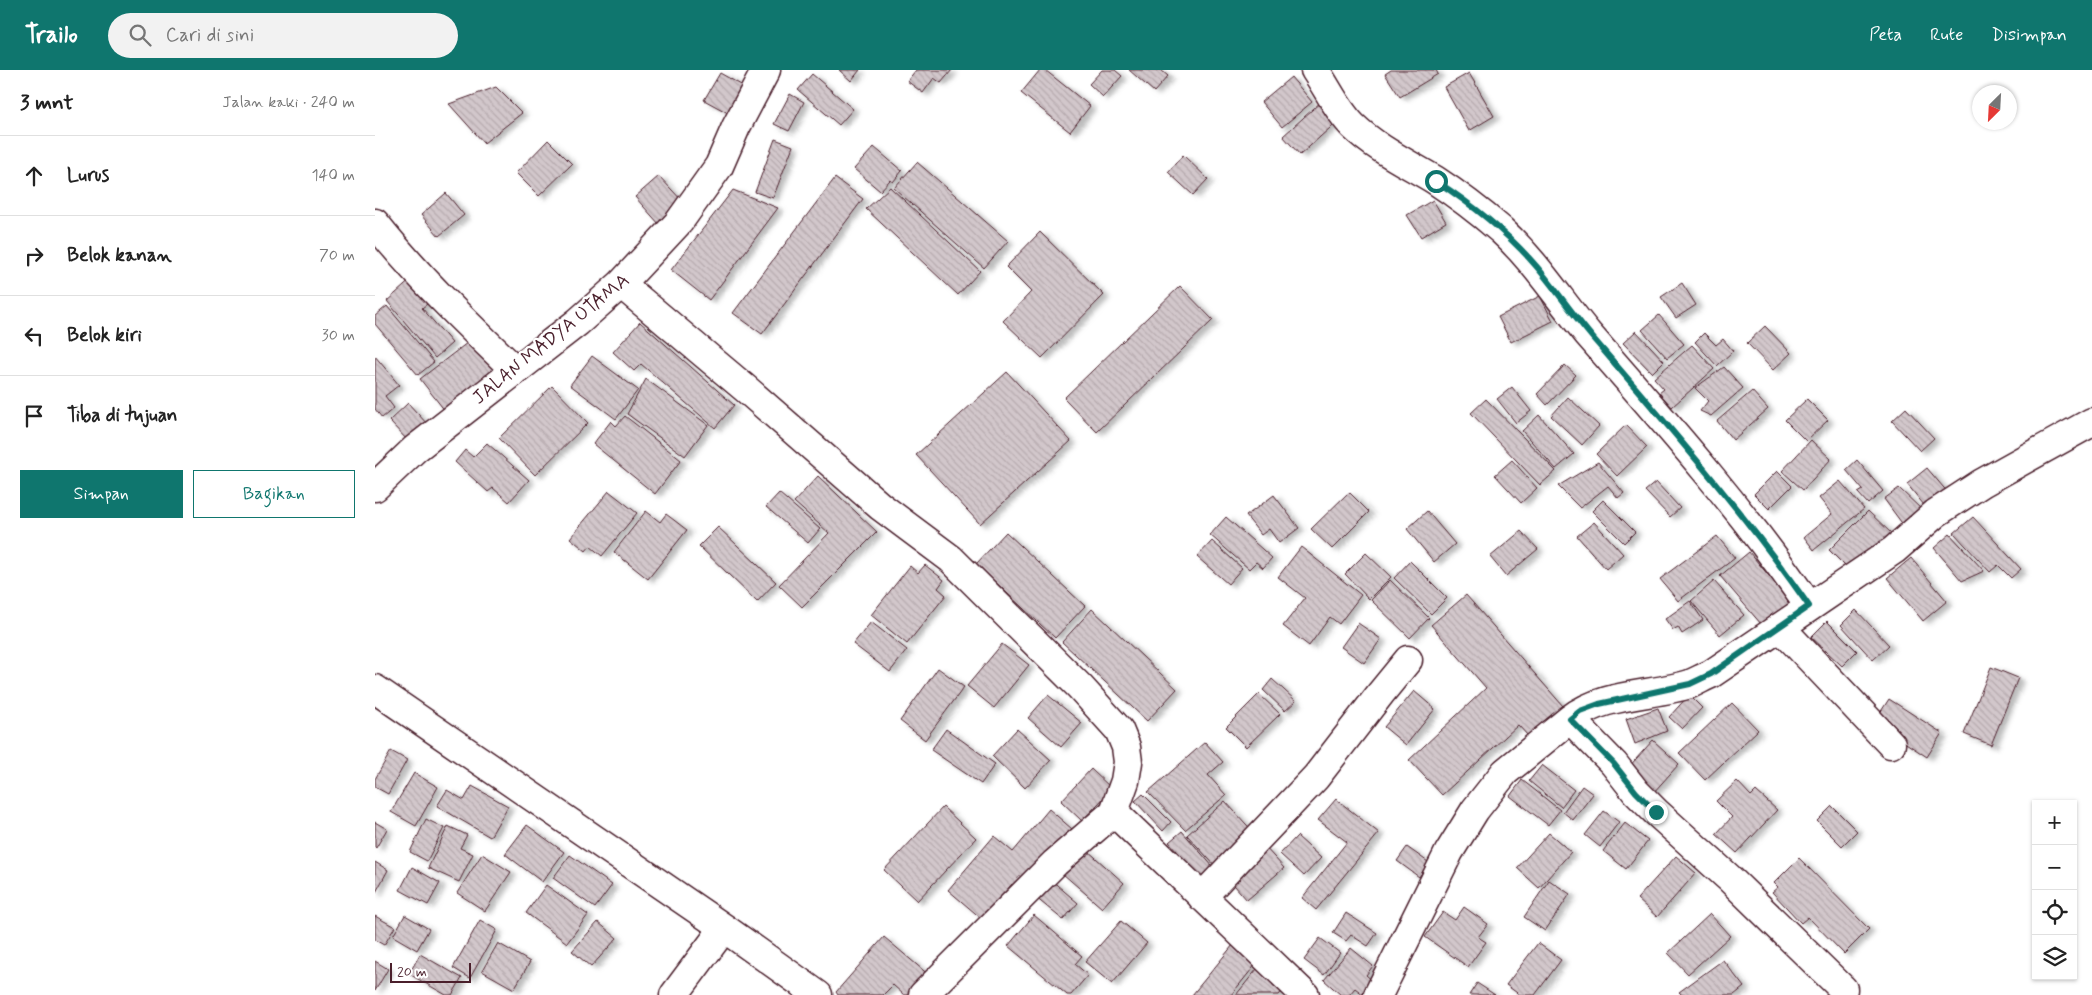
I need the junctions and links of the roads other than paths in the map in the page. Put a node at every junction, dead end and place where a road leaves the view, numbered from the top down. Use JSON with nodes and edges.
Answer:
{"nodes":[{"id":1,"x":766,"y":70,"type":"edge"},
{"id":2,"x":1315,"y":70,"type":"edge"},
{"id":3,"x":375,"y":223,"type":"edge"},
{"id":4,"x":621,"y":284,"type":"junction"},
{"id":5,"x":515,"y":370,"type":"junction"},
{"id":6,"x":2092,"y":422,"type":"edge"},
{"id":7,"x":375,"y":487,"type":"edge"},
{"id":8,"x":1809,"y":606,"type":"junction"},
{"id":9,"x":1780,"y":627,"type":"junction"},
{"id":10,"x":1408,"y":660,"type":"dead end"},
{"id":11,"x":375,"y":689,"type":"edge"},
{"id":12,"x":1570,"y":719,"type":"junction"},
{"id":13,"x":1891,"y":744,"type":"dead end"},
{"id":14,"x":1114,"y":812,"type":"junction"},
{"id":15,"x":1202,"y":897,"type":"junction"},
{"id":16,"x":723,"y":928,"type":"junction"},
{"id":17,"x":1843,"y":989,"type":"dead end"},
{"id":18,"x":674,"y":995,"type":"edge"},
{"id":19,"x":817,"y":995,"type":"edge"},
{"id":20,"x":923,"y":995,"type":"edge"},
{"id":21,"x":1305,"y":995,"type":"edge"},
{"id":22,"x":1379,"y":995,"type":"edge"}],
"edges":[{"from":1,"to":4,"type":"street","name":"JALAN MADYA UTAMA"},
{"from":2,"to":8,"type":"street"},
{"from":3,"to":5,"type":"street"},
{"from":4,"to":5,"type":"street","name":"JALAN MADYA UTAMA"},
{"from":4,"to":14,"type":"street"},
{"from":5,"to":7,"type":"street","name":"JALAN MADYA UTAMA"},
{"from":6,"to":8,"type":"street"},
{"from":8,"to":9,"type":"street"},
{"from":9,"to":12,"type":"street"},
{"from":9,"to":13,"type":"street"},
{"from":10,"to":15,"type":"street"},
{"from":11,"to":16,"type":"street"},
{"from":12,"to":17,"type":"street"},
{"from":12,"to":22,"type":"street"},
{"from":14,"to":15,"type":"street"},
{"from":14,"to":20,"type":"street"},
{"from":15,"to":21,"type":"street"},
{"from":16,"to":18,"type":"street"},
{"from":16,"to":19,"type":"street"}]}
